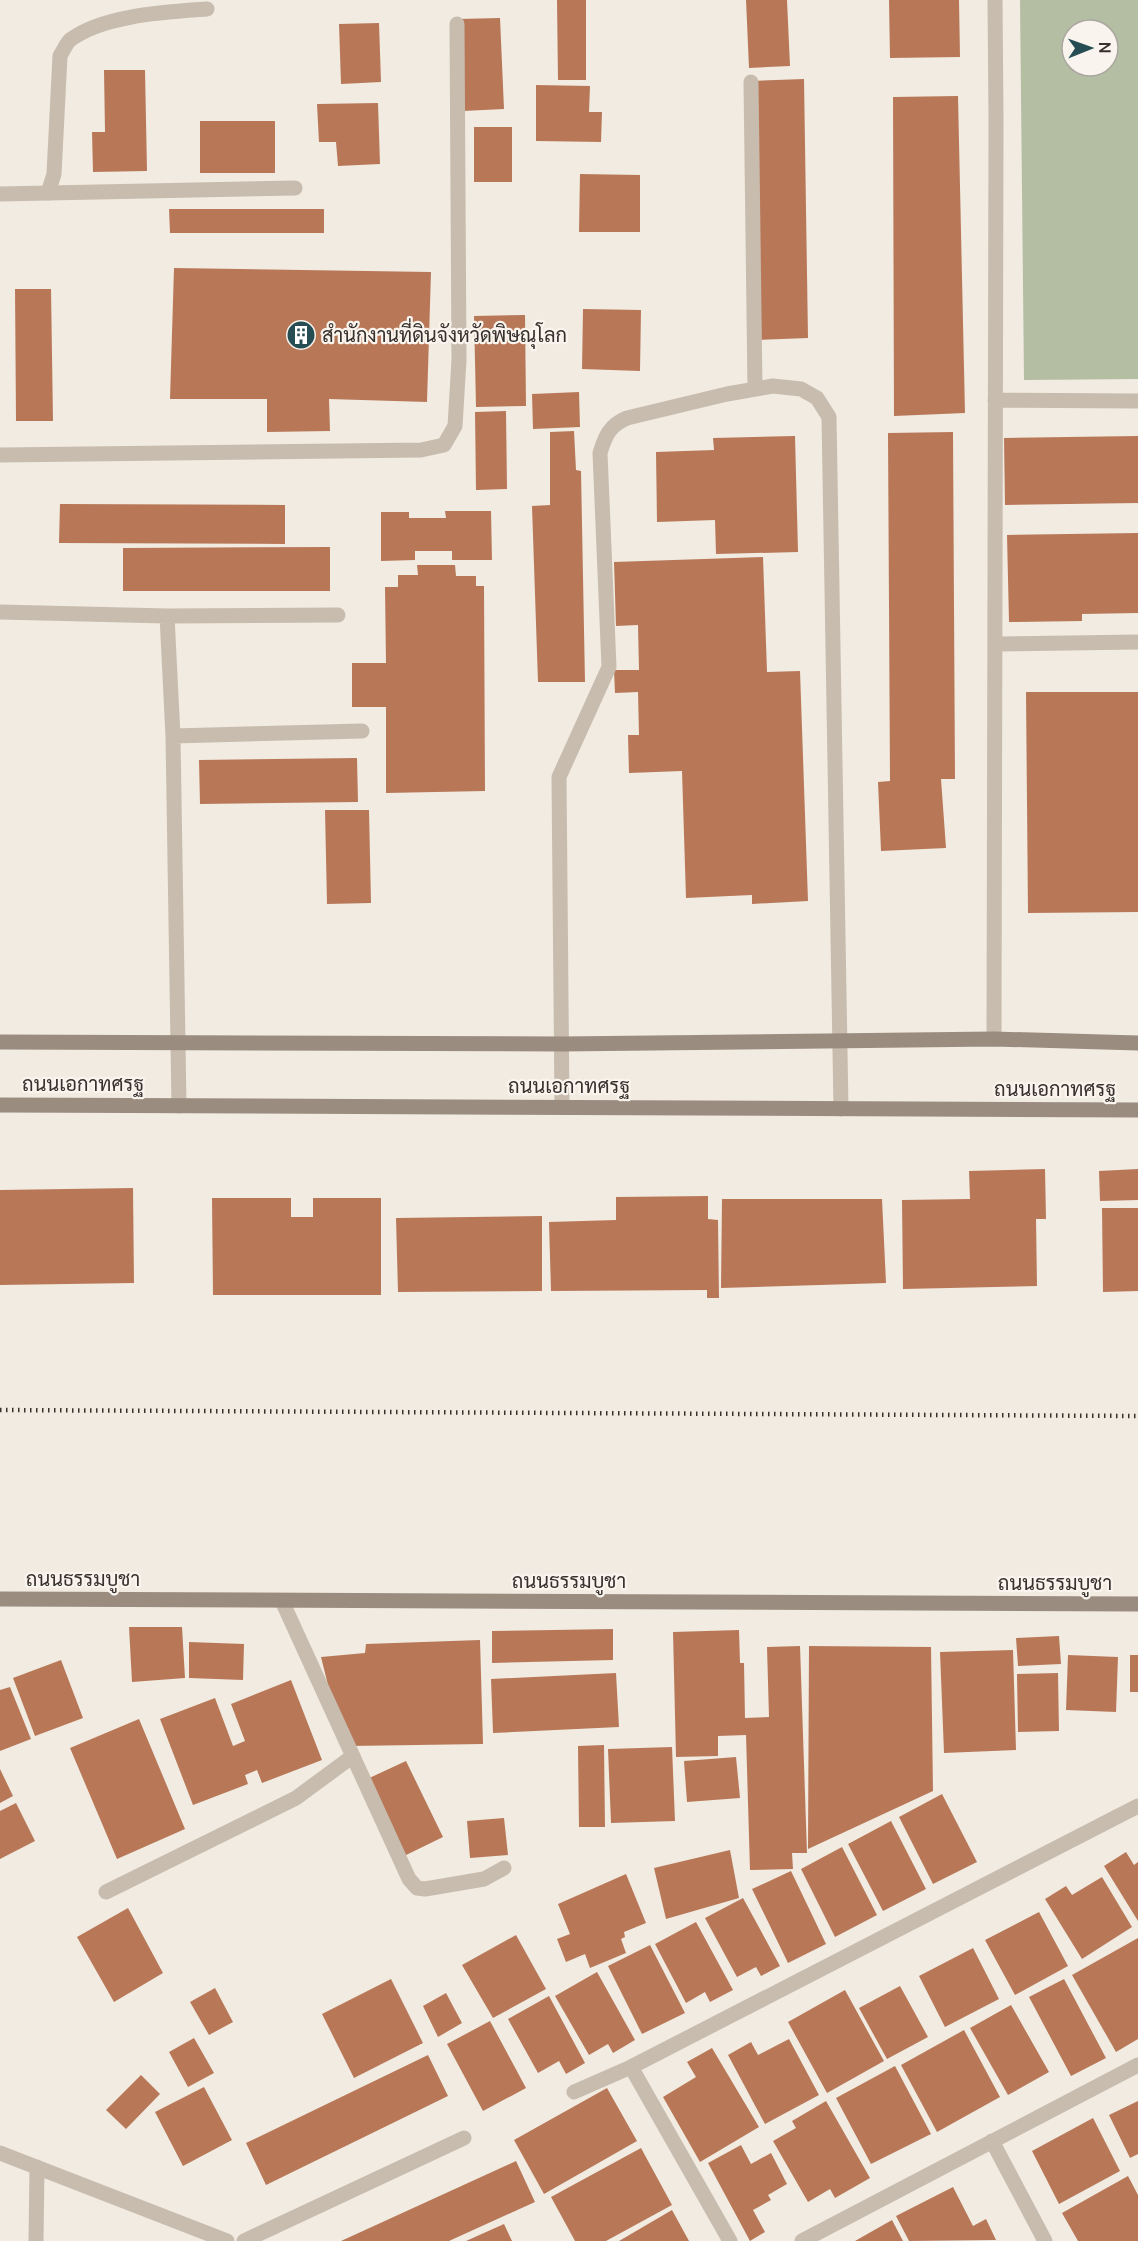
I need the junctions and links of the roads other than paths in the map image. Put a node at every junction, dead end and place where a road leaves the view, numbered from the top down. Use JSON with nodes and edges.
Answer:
{"nodes":[{"id":1,"x":995,"y":0,"type":"edge"},
{"id":2,"x":207,"y":9,"type":"dead end"},
{"id":3,"x":457,"y":24,"type":"dead end"},
{"id":4,"x":751,"y":82,"type":"dead end"},
{"id":5,"x":295,"y":188,"type":"dead end"},
{"id":6,"x":48,"y":193,"type":"junction"},
{"id":7,"x":0,"y":194,"type":"edge"},
{"id":8,"x":755,"y":389,"type":"junction"},
{"id":9,"x":995,"y":400,"type":"junction"},
{"id":10,"x":1138,"y":401,"type":"edge"},
{"id":11,"x":0,"y":455,"type":"edge"},
{"id":12,"x":0,"y":612,"type":"edge"},
{"id":13,"x":338,"y":615,"type":"dead end"},
{"id":14,"x":167,"y":616,"type":"junction"},
{"id":15,"x":1138,"y":642,"type":"edge"},
{"id":16,"x":995,"y":644,"type":"junction"},
{"id":17,"x":362,"y":731,"type":"dead end"},
{"id":18,"x":173,"y":736,"type":"junction"},
{"id":19,"x":994,"y":1039,"type":"junction"},
{"id":20,"x":839,"y":1040,"type":"junction"},
{"id":21,"x":0,"y":1042,"type":"edge"},
{"id":22,"x":1138,"y":1043,"type":"edge"},
{"id":23,"x":179,"y":1044,"type":"junction"},
{"id":24,"x":562,"y":1044,"type":"junction"},
{"id":25,"x":0,"y":1105,"type":"edge"},
{"id":26,"x":179,"y":1106,"type":"junction"},
{"id":27,"x":562,"y":1107,"type":"junction"},
{"id":28,"x":841,"y":1109,"type":"junction"},
{"id":29,"x":1138,"y":1110,"type":"edge"},
{"id":30,"x":0,"y":1599,"type":"edge"},
{"id":31,"x":282,"y":1600,"type":"junction"},
{"id":32,"x":1138,"y":1604,"type":"edge"},
{"id":33,"x":352,"y":1756,"type":"junction"},
{"id":34,"x":1138,"y":1806,"type":"edge"},
{"id":35,"x":504,"y":1868,"type":"dead end"},
{"id":36,"x":106,"y":1892,"type":"dead end"},
{"id":37,"x":1138,"y":2065,"type":"edge"},
{"id":38,"x":631,"y":2067,"type":"junction"},
{"id":39,"x":574,"y":2092,"type":"dead end"},
{"id":40,"x":464,"y":2138,"type":"dead end"},
{"id":41,"x":992,"y":2141,"type":"junction"},
{"id":42,"x":0,"y":2153,"type":"edge"},
{"id":43,"x":37,"y":2167,"type":"junction"},
{"id":44,"x":36,"y":2241,"type":"edge"},
{"id":45,"x":226,"y":2241,"type":"edge"},
{"id":46,"x":244,"y":2241,"type":"edge"},
{"id":47,"x":730,"y":2241,"type":"edge"},
{"id":48,"x":802,"y":2241,"type":"edge"},
{"id":49,"x":1045,"y":2241,"type":"edge"}],
"edges":[{"from":1,"to":9,"type":"street"},
{"from":2,"to":6,"type":"street"},
{"from":3,"to":11,"type":"street"},
{"from":4,"to":8,"type":"street"},
{"from":5,"to":6,"type":"street"},
{"from":6,"to":7,"type":"street"},
{"from":8,"to":20,"type":"street"},
{"from":8,"to":24,"type":"street"},
{"from":9,"to":10,"type":"street"},
{"from":9,"to":16,"type":"street"},
{"from":12,"to":14,"type":"street"},
{"from":13,"to":14,"type":"street"},
{"from":14,"to":18,"type":"street"},
{"from":15,"to":16,"type":"street"},
{"from":16,"to":19,"type":"street"},
{"from":17,"to":18,"type":"street"},
{"from":18,"to":23,"type":"street"},
{"from":19,"to":20,"type":"main road"},
{"from":19,"to":22,"type":"main road"},
{"from":20,"to":24,"type":"main road"},
{"from":20,"to":28,"type":"street"},
{"from":21,"to":23,"type":"main road"},
{"from":23,"to":24,"type":"main road"},
{"from":23,"to":26,"type":"street"},
{"from":24,"to":27,"type":"street"},
{"from":25,"to":26,"type":"main road","name":"ถนนเอกาทศรฐ"},
{"from":26,"to":27,"type":"main road","name":"ถนนเอกาทศรฐ"},
{"from":27,"to":28,"type":"main road","name":"ถนนเอกาทศรฐ"},
{"from":28,"to":29,"type":"main road","name":"ถนนเอกาทศรฐ"},
{"from":30,"to":31,"type":"main road","name":"ถนนธรรมบูชา"},
{"from":31,"to":32,"type":"main road","name":"ถนนธรรมบูชา"},
{"from":31,"to":33,"type":"street"},
{"from":33,"to":35,"type":"street"},
{"from":33,"to":36,"type":"street"},
{"from":34,"to":38,"type":"street"},
{"from":37,"to":41,"type":"street"},
{"from":38,"to":39,"type":"street"},
{"from":38,"to":47,"type":"street"},
{"from":40,"to":46,"type":"street"},
{"from":41,"to":48,"type":"street"},
{"from":41,"to":49,"type":"street"},
{"from":42,"to":43,"type":"street"},
{"from":43,"to":44,"type":"street"},
{"from":43,"to":45,"type":"street"}]}
